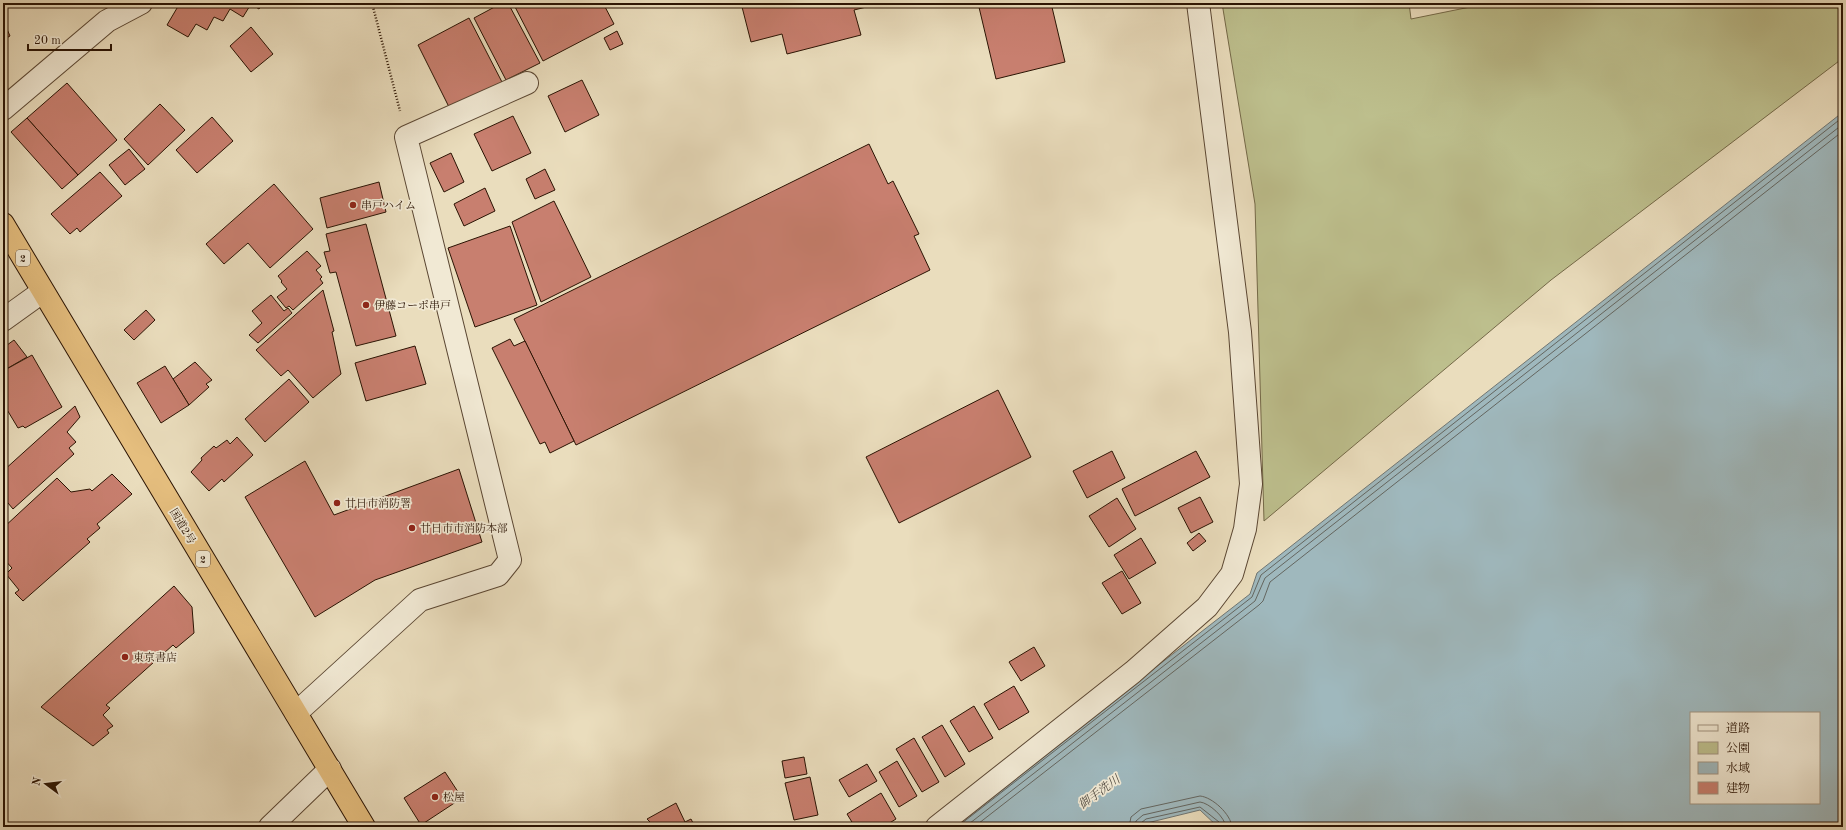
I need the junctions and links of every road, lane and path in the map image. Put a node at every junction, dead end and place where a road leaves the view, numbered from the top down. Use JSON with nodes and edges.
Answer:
{"nodes":[{"id":1,"x":141,"y":3,"type":"edge"},
{"id":2,"x":372,"y":3,"type":"edge"},
{"id":3,"x":1198,"y":3,"type":"edge"},
{"id":4,"x":527,"y":82,"type":"dead end"},
{"id":5,"x":3,"y":109,"type":"edge"},
{"id":6,"x":406,"y":137,"type":"junction"},
{"id":7,"x":3,"y":224,"type":"edge"},
{"id":8,"x":42,"y":292,"type":"junction"},
{"id":9,"x":3,"y":320,"type":"edge"},
{"id":10,"x":296,"y":714,"type":"junction"},
{"id":11,"x":330,"y":769,"type":"junction"},
{"id":12,"x":270,"y":827,"type":"edge"},
{"id":13,"x":364,"y":827,"type":"edge"},
{"id":14,"x":937,"y":827,"type":"edge"}],
"edges":[{"from":1,"to":5,"type":"street"},
{"from":2,"to":6,"type":"path"},
{"from":3,"to":14,"type":"street"},
{"from":4,"to":6,"type":"street"},
{"from":6,"to":10,"type":"street"},
{"from":7,"to":8,"type":"highway","name":"国道2号","number":"2"},
{"from":8,"to":9,"type":"street"},
{"from":8,"to":10,"type":"highway","name":"国道2号","number":"2"},
{"from":10,"to":11,"type":"highway","name":"国道2号","number":"2"},
{"from":11,"to":12,"type":"street"},
{"from":11,"to":13,"type":"highway","name":"国道2号","number":"2"}]}
